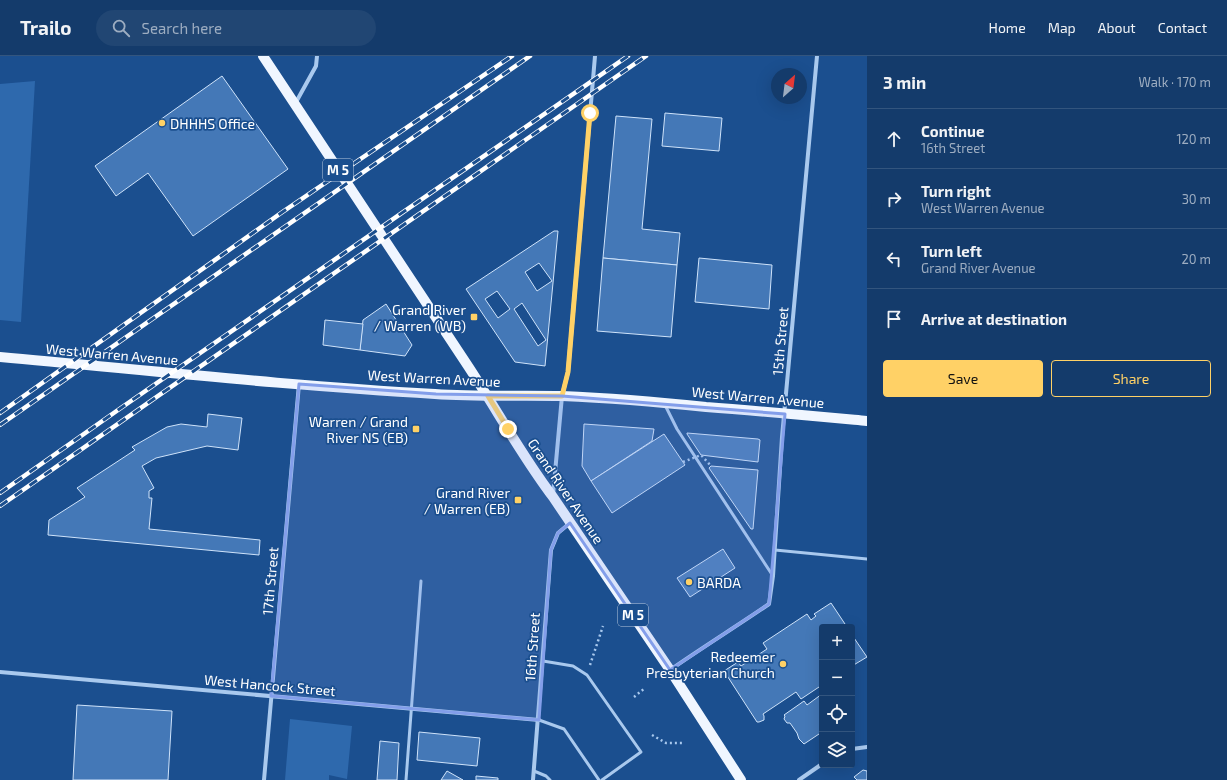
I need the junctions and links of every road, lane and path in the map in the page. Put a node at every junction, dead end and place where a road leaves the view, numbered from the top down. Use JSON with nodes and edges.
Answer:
{"nodes":[{"id":1,"x":263,"y":56,"type":"edge"},
{"id":2,"x":317,"y":56,"type":"edge"},
{"id":3,"x":595,"y":56,"type":"edge"},
{"id":4,"x":817,"y":56,"type":"edge"},
{"id":5,"x":295,"y":105,"type":"junction"},
{"id":6,"x":0,"y":357,"type":"edge"},
{"id":7,"x":298,"y":384,"type":"junction"},
{"id":8,"x":488,"y":396,"type":"junction"},
{"id":9,"x":562,"y":396,"type":"junction"},
{"id":10,"x":664,"y":403,"type":"junction"},
{"id":11,"x":784,"y":414,"type":"junction"},
{"id":12,"x":867,"y":421,"type":"edge"},
{"id":13,"x":683,"y":462,"type":"dead end"},
{"id":14,"x":711,"y":466,"type":"dead end"},
{"id":15,"x":553,"y":497,"type":"junction"},
{"id":16,"x":570,"y":523,"type":"junction"},
{"id":17,"x":774,"y":550,"type":"junction"},
{"id":18,"x":867,"y":559,"type":"edge"},
{"id":19,"x":773,"y":576,"type":"junction"},
{"id":20,"x":421,"y":581,"type":"dead end"},
{"id":21,"x":603,"y":626,"type":"dead end"},
{"id":22,"x":542,"y":661,"type":"junction"},
{"id":23,"x":590,"y":665,"type":"dead end"},
{"id":24,"x":670,"y":670,"type":"junction"},
{"id":25,"x":0,"y":672,"type":"edge"},
{"id":26,"x":645,"y":688,"type":"dead end"},
{"id":27,"x":272,"y":696,"type":"junction"},
{"id":28,"x":634,"y":697,"type":"dead end"},
{"id":29,"x":412,"y":709,"type":"junction"},
{"id":30,"x":538,"y":720,"type":"junction"},
{"id":31,"x":652,"y":735,"type":"dead end"},
{"id":32,"x":682,"y":743,"type":"dead end"},
{"id":33,"x":867,"y":747,"type":"edge"},
{"id":34,"x":855,"y":749,"type":"edge"},
{"id":35,"x":819,"y":766,"type":"edge"},
{"id":36,"x":534,"y":771,"type":"junction"},
{"id":37,"x":264,"y":780,"type":"edge"},
{"id":38,"x":406,"y":780,"type":"edge"},
{"id":39,"x":533,"y":780,"type":"edge"},
{"id":40,"x":550,"y":780,"type":"edge"},
{"id":41,"x":598,"y":780,"type":"edge"},
{"id":42,"x":602,"y":780,"type":"edge"},
{"id":43,"x":741,"y":780,"type":"edge"},
{"id":44,"x":799,"y":780,"type":"edge"}],
"edges":[{"from":1,"to":5,"type":"main road","name":"Grand River Avenue","number":"M 5"},
{"from":2,"to":5,"type":"street"},
{"from":3,"to":9,"type":"street"},
{"from":4,"to":11,"type":"street","name":"15th Street"},
{"from":5,"to":8,"type":"main road","name":"Grand River Avenue","number":"M 5"},
{"from":6,"to":7,"type":"main road","name":"West Warren Avenue"},
{"from":7,"to":8,"type":"main road","name":"West Warren Avenue"},
{"from":7,"to":27,"type":"street","name":"17th Street"},
{"from":8,"to":9,"type":"main road","name":"West Warren Avenue"},
{"from":8,"to":15,"type":"main road","name":"Grand River Avenue","number":"M 5"},
{"from":9,"to":10,"type":"main road","name":"West Warren Avenue"},
{"from":9,"to":15,"type":"street"},
{"from":10,"to":11,"type":"main road","name":"West Warren Avenue"},
{"from":10,"to":19,"type":"lane"},
{"from":11,"to":12,"type":"main road","name":"West Warren Avenue"},
{"from":11,"to":17,"type":"street","name":"15th Street"},
{"from":13,"to":14,"type":"path","bridge":true},
{"from":15,"to":16,"type":"main road","name":"Grand River Avenue","number":"M 5"},
{"from":16,"to":22,"type":"street","name":"16th Street"},
{"from":16,"to":24,"type":"main road","name":"Grand River Avenue","number":"M 5"},
{"from":17,"to":18,"type":"lane"},
{"from":17,"to":19,"type":"street","name":"15th Street"},
{"from":19,"to":24,"type":"street","name":"15th Street"},
{"from":20,"to":29,"type":"lane"},
{"from":21,"to":23,"type":"path"},
{"from":22,"to":30,"type":"street","name":"16th Street"},
{"from":22,"to":42,"type":"lane"},
{"from":24,"to":43,"type":"main road","name":"Grand River Avenue","number":"M 5"},
{"from":25,"to":27,"type":"street","name":"West Hancock Street"},
{"from":26,"to":28,"type":"path"},
{"from":27,"to":29,"type":"street","name":"West Hancock Street"},
{"from":27,"to":37,"type":"street","name":"17th Street"},
{"from":29,"to":30,"type":"street","name":"West Hancock Street"},
{"from":29,"to":38,"type":"lane"},
{"from":30,"to":36,"type":"street","name":"16th Street"},
{"from":30,"to":41,"type":"lane"},
{"from":31,"to":32,"type":"path"},
{"from":33,"to":34,"type":"street"},
{"from":35,"to":44,"type":"street"},
{"from":36,"to":39,"type":"street","name":"16th Street"},
{"from":36,"to":40,"type":"lane"}]}
